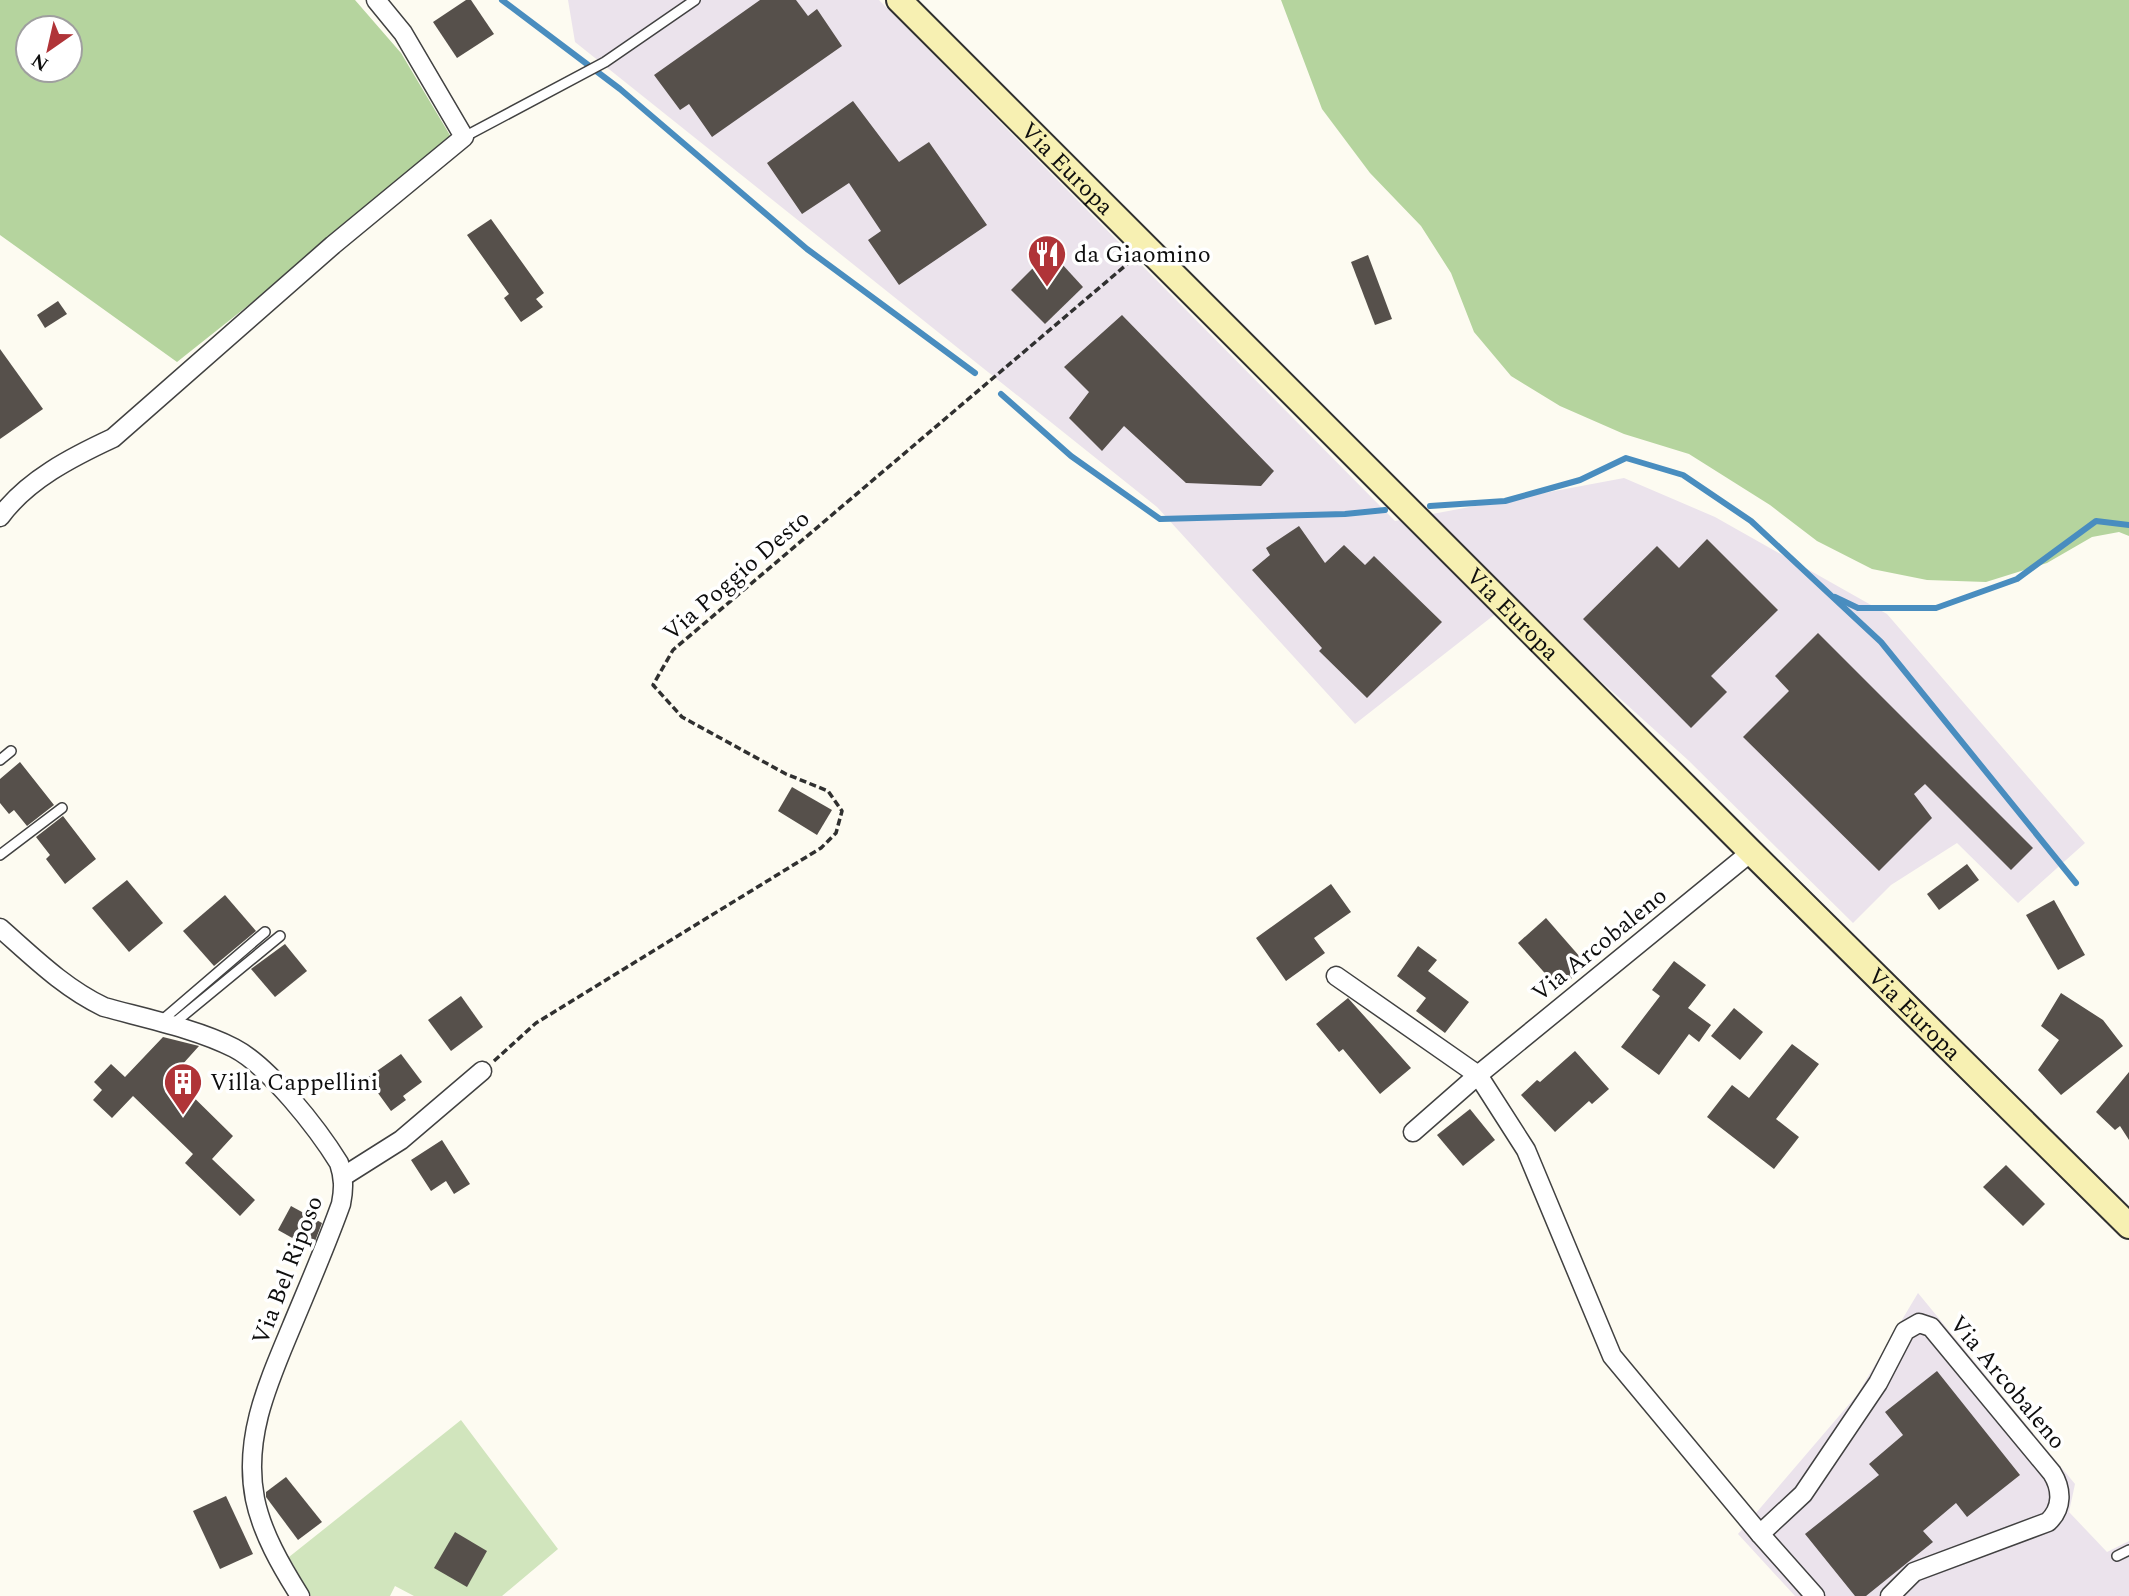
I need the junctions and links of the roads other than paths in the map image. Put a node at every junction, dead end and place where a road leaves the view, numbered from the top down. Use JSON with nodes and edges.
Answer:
{"nodes":[{"id":1,"x":376,"y":0,"type":"edge"},
{"id":2,"x":695,"y":0,"type":"edge"},
{"id":3,"x":899,"y":0,"type":"edge"},
{"id":4,"x":464,"y":137,"type":"junction"},
{"id":5,"x":0,"y":517,"type":"edge"},
{"id":6,"x":11,"y":751,"type":"dead end"},
{"id":7,"x":0,"y":760,"type":"edge"},
{"id":8,"x":62,"y":808,"type":"dead end"},
{"id":9,"x":1751,"y":852,"type":"junction"},
{"id":10,"x":0,"y":855,"type":"edge"},
{"id":11,"x":0,"y":928,"type":"edge"},
{"id":12,"x":265,"y":932,"type":"dead end"},
{"id":13,"x":280,"y":936,"type":"dead end"},
{"id":14,"x":1336,"y":976,"type":"dead end"},
{"id":15,"x":164,"y":1025,"type":"junction"},
{"id":16,"x":482,"y":1071,"type":"road end"},
{"id":17,"x":1478,"y":1074,"type":"junction"},
{"id":18,"x":1413,"y":1132,"type":"dead end"},
{"id":19,"x":344,"y":1176,"type":"junction"},
{"id":20,"x":2129,"y":1226,"type":"edge"},
{"id":21,"x":1760,"y":1534,"type":"junction"},
{"id":22,"x":2129,"y":1550,"type":"edge"},
{"id":23,"x":2117,"y":1556,"type":"dead end"},
{"id":24,"x":300,"y":1596,"type":"edge"},
{"id":25,"x":1815,"y":1596,"type":"edge"},
{"id":26,"x":1890,"y":1596,"type":"edge"}],
"edges":[{"from":1,"to":4,"type":"street"},
{"from":2,"to":4,"type":"lane"},
{"from":3,"to":9,"type":"main road","name":"Via Europa"},
{"from":4,"to":5,"type":"street"},
{"from":6,"to":7,"type":"lane"},
{"from":8,"to":10,"type":"lane"},
{"from":9,"to":17,"type":"street","name":"Via Arcobaleno"},
{"from":9,"to":20,"type":"main road","name":"Via Europa"},
{"from":11,"to":15,"type":"street","name":"Via Bel Riposo"},
{"from":12,"to":15,"type":"lane"},
{"from":13,"to":15,"type":"lane"},
{"from":14,"to":17,"type":"street"},
{"from":15,"to":19,"type":"street","name":"Via Bel Riposo"},
{"from":16,"to":19,"type":"street"},
{"from":17,"to":18,"type":"street","name":"Via Arcobaleno"},
{"from":17,"to":21,"type":"street"},
{"from":19,"to":24,"type":"street","name":"Via Bel Riposo"},
{"from":21,"to":25,"type":"street"},
{"from":21,"to":26,"type":"street","name":"Via Arcobaleno"},
{"from":22,"to":23,"type":"lane"}]}
